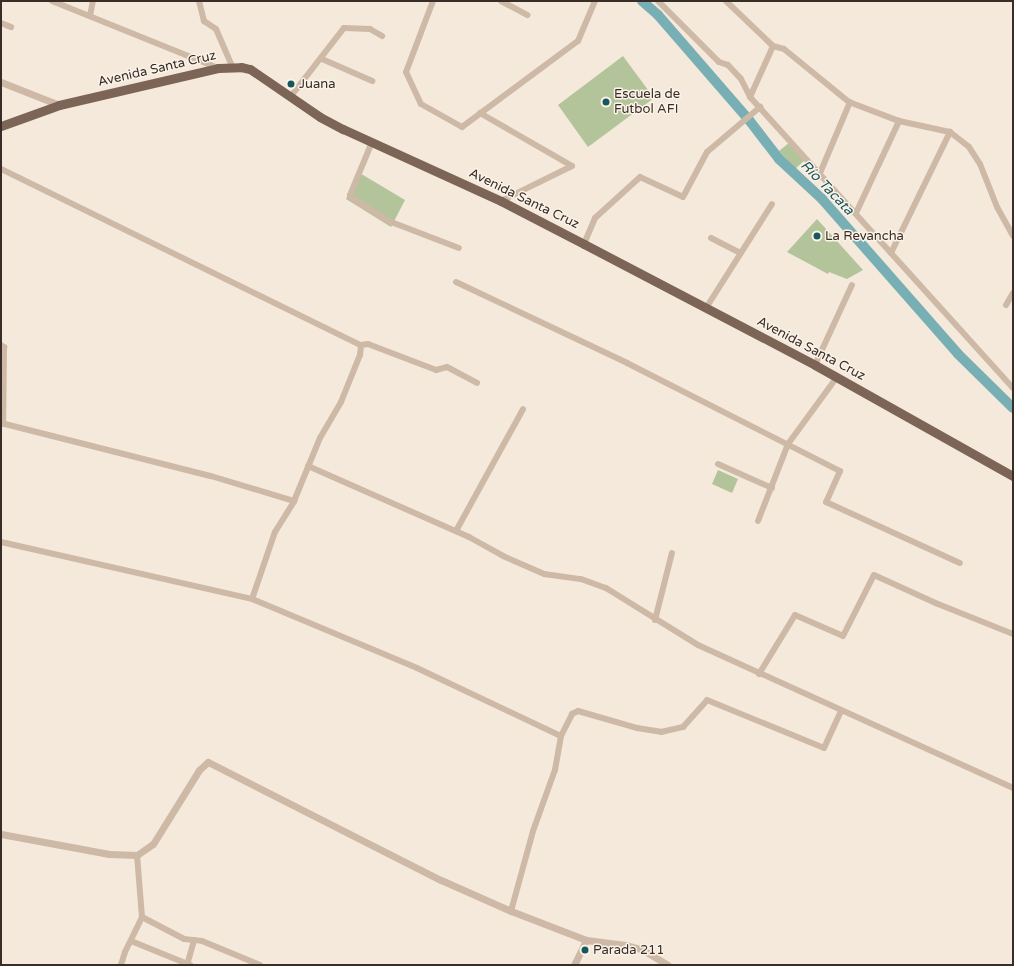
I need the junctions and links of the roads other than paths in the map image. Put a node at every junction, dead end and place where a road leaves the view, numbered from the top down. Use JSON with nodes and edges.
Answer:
{"nodes":[{"id":1,"x":52,"y":1,"type":"edge"},
{"id":2,"x":93,"y":1,"type":"edge"},
{"id":3,"x":199,"y":1,"type":"edge"},
{"id":4,"x":433,"y":1,"type":"edge"},
{"id":5,"x":501,"y":1,"type":"edge"},
{"id":6,"x":595,"y":1,"type":"edge"},
{"id":7,"x":658,"y":1,"type":"edge"},
{"id":8,"x":726,"y":1,"type":"edge"},
{"id":9,"x":527,"y":15,"type":"dead end"},
{"id":10,"x":90,"y":16,"type":"junction"},
{"id":11,"x":1,"y":23,"type":"edge"},
{"id":12,"x":11,"y":27,"type":"dead end"},
{"id":13,"x":382,"y":36,"type":"dead end"},
{"id":14,"x":773,"y":46,"type":"junction"},
{"id":15,"x":322,"y":59,"type":"junction"},
{"id":16,"x":232,"y":66,"type":"junction"},
{"id":17,"x":218,"y":68,"type":"junction"},
{"id":18,"x":372,"y":81,"type":"dead end"},
{"id":19,"x":1,"y":82,"type":"edge"},
{"id":20,"x":291,"y":96,"type":"junction"},
{"id":21,"x":750,"y":97,"type":"junction"},
{"id":22,"x":850,"y":102,"type":"junction"},
{"id":23,"x":59,"y":106,"type":"junction"},
{"id":24,"x":760,"y":107,"type":"junction"},
{"id":25,"x":480,"y":113,"type":"junction"},
{"id":26,"x":899,"y":121,"type":"junction"},
{"id":27,"x":1,"y":126,"type":"edge"},
{"id":28,"x":950,"y":132,"type":"junction"},
{"id":29,"x":372,"y":142,"type":"junction"},
{"id":30,"x":1,"y":169,"type":"edge"},
{"id":31,"x":820,"y":173,"type":"junction"},
{"id":32,"x":500,"y":202,"type":"junction"},
{"id":33,"x":772,"y":204,"type":"dead end"},
{"id":34,"x":856,"y":213,"type":"junction"},
{"id":35,"x":1013,"y":236,"type":"edge"},
{"id":36,"x":711,"y":238,"type":"dead end"},
{"id":37,"x":584,"y":244,"type":"junction"},
{"id":38,"x":459,"y":248,"type":"dead end"},
{"id":39,"x":891,"y":253,"type":"junction"},
{"id":40,"x":740,"y":254,"type":"junction"},
{"id":41,"x":456,"y":282,"type":"dead end"},
{"id":42,"x":852,"y":285,"type":"dead end"},
{"id":43,"x":1013,"y":293,"type":"edge"},
{"id":44,"x":1006,"y":305,"type":"dead end"},
{"id":45,"x":706,"y":308,"type":"junction"},
{"id":46,"x":1,"y":345,"type":"edge"},
{"id":47,"x":361,"y":345,"type":"junction"},
{"id":48,"x":815,"y":365,"type":"junction"},
{"id":49,"x":837,"y":378,"type":"junction"},
{"id":50,"x":477,"y":384,"type":"dead end"},
{"id":51,"x":1013,"y":388,"type":"edge"},
{"id":52,"x":523,"y":409,"type":"dead end"},
{"id":53,"x":2,"y":424,"type":"edge"},
{"id":54,"x":788,"y":444,"type":"junction"},
{"id":55,"x":718,"y":464,"type":"dead end"},
{"id":56,"x":308,"y":466,"type":"junction"},
{"id":57,"x":1013,"y":476,"type":"edge"},
{"id":58,"x":772,"y":488,"type":"junction"},
{"id":59,"x":294,"y":501,"type":"junction"},
{"id":60,"x":758,"y":521,"type":"dead end"},
{"id":61,"x":456,"y":531,"type":"junction"},
{"id":62,"x":1,"y":542,"type":"edge"},
{"id":63,"x":672,"y":553,"type":"dead end"},
{"id":64,"x":960,"y":563,"type":"dead end"},
{"id":65,"x":252,"y":599,"type":"junction"},
{"id":66,"x":655,"y":620,"type":"junction"},
{"id":67,"x":1013,"y":634,"type":"edge"},
{"id":68,"x":759,"y":674,"type":"junction"},
{"id":69,"x":841,"y":712,"type":"junction"},
{"id":70,"x":562,"y":736,"type":"junction"},
{"id":71,"x":1013,"y":788,"type":"edge"},
{"id":72,"x":1,"y":834,"type":"edge"},
{"id":73,"x":137,"y":855,"type":"junction"},
{"id":74,"x":511,"y":911,"type":"junction"},
{"id":75,"x":142,"y":916,"type":"junction"},
{"id":76,"x":194,"y":940,"type":"junction"},
{"id":77,"x":586,"y":940,"type":"junction"},
{"id":78,"x":131,"y":941,"type":"junction"},
{"id":79,"x":121,"y":965,"type":"edge"},
{"id":80,"x":188,"y":965,"type":"edge"},
{"id":81,"x":260,"y":965,"type":"edge"},
{"id":82,"x":574,"y":965,"type":"edge"},
{"id":83,"x":668,"y":965,"type":"edge"}],
"edges":[{"from":1,"to":10,"type":"street"},
{"from":2,"to":10,"type":"street"},
{"from":3,"to":16,"type":"street"},
{"from":4,"to":25,"type":"street"},
{"from":5,"to":9,"type":"street"},
{"from":6,"to":25,"type":"street"},
{"from":7,"to":21,"type":"street"},
{"from":8,"to":14,"type":"street"},
{"from":10,"to":17,"type":"street"},
{"from":11,"to":12,"type":"street"},
{"from":13,"to":15,"type":"street"},
{"from":14,"to":21,"type":"street"},
{"from":14,"to":22,"type":"street"},
{"from":15,"to":18,"type":"street"},
{"from":15,"to":20,"type":"street"},
{"from":16,"to":17,"type":"main road","name":"Avenida Santa Cruz"},
{"from":16,"to":20,"type":"main road","name":"Avenida Santa Cruz"},
{"from":17,"to":23,"type":"main road","name":"Avenida Santa Cruz"},
{"from":19,"to":23,"type":"street"},
{"from":20,"to":29,"type":"main road","name":"Avenida Santa Cruz"},
{"from":21,"to":24,"type":"street"},
{"from":22,"to":26,"type":"street"},
{"from":22,"to":31,"type":"street"},
{"from":23,"to":27,"type":"main road","name":"Avenida Santa Cruz"},
{"from":24,"to":31,"type":"street"},
{"from":24,"to":37,"type":"street"},
{"from":25,"to":32,"type":"street"},
{"from":26,"to":28,"type":"street"},
{"from":26,"to":34,"type":"street"},
{"from":28,"to":35,"type":"street"},
{"from":28,"to":39,"type":"street"},
{"from":29,"to":32,"type":"main road","name":"Avenida Santa Cruz"},
{"from":29,"to":38,"type":"street"},
{"from":30,"to":47,"type":"street"},
{"from":31,"to":34,"type":"street"},
{"from":32,"to":37,"type":"main road","name":"Avenida Santa Cruz"},
{"from":33,"to":40,"type":"street"},
{"from":34,"to":39,"type":"street"},
{"from":36,"to":40,"type":"street"},
{"from":37,"to":45,"type":"main road","name":"Avenida Santa Cruz"},
{"from":39,"to":51,"type":"street"},
{"from":40,"to":45,"type":"street"},
{"from":41,"to":54,"type":"street"},
{"from":42,"to":48,"type":"street"},
{"from":43,"to":44,"type":"street"},
{"from":45,"to":48,"type":"main road","name":"Avenida Santa Cruz"},
{"from":46,"to":53,"type":"street"},
{"from":47,"to":50,"type":"street"},
{"from":47,"to":56,"type":"street"},
{"from":48,"to":49,"type":"main road","name":"Avenida Santa Cruz"},
{"from":49,"to":54,"type":"street"},
{"from":49,"to":57,"type":"main road","name":"Avenida Santa Cruz"},
{"from":52,"to":61,"type":"street"},
{"from":53,"to":59,"type":"street"},
{"from":54,"to":58,"type":"street"},
{"from":54,"to":64,"type":"street"},
{"from":55,"to":58,"type":"street"},
{"from":56,"to":59,"type":"street"},
{"from":56,"to":61,"type":"street"},
{"from":58,"to":60,"type":"street"},
{"from":59,"to":65,"type":"street"},
{"from":61,"to":66,"type":"street"},
{"from":62,"to":65,"type":"street"},
{"from":63,"to":66,"type":"street"},
{"from":65,"to":70,"type":"street"},
{"from":66,"to":68,"type":"street"},
{"from":67,"to":68,"type":"street"},
{"from":68,"to":69,"type":"street"},
{"from":69,"to":70,"type":"street"},
{"from":69,"to":71,"type":"street"},
{"from":70,"to":74,"type":"street"},
{"from":72,"to":73,"type":"street"},
{"from":73,"to":74,"type":"street"},
{"from":73,"to":75,"type":"street"},
{"from":74,"to":77,"type":"street"},
{"from":75,"to":76,"type":"street"},
{"from":75,"to":78,"type":"street"},
{"from":76,"to":80,"type":"street"},
{"from":76,"to":81,"type":"street"},
{"from":77,"to":82,"type":"street"},
{"from":77,"to":83,"type":"street"},
{"from":78,"to":79,"type":"street"},
{"from":78,"to":80,"type":"street"}]}
